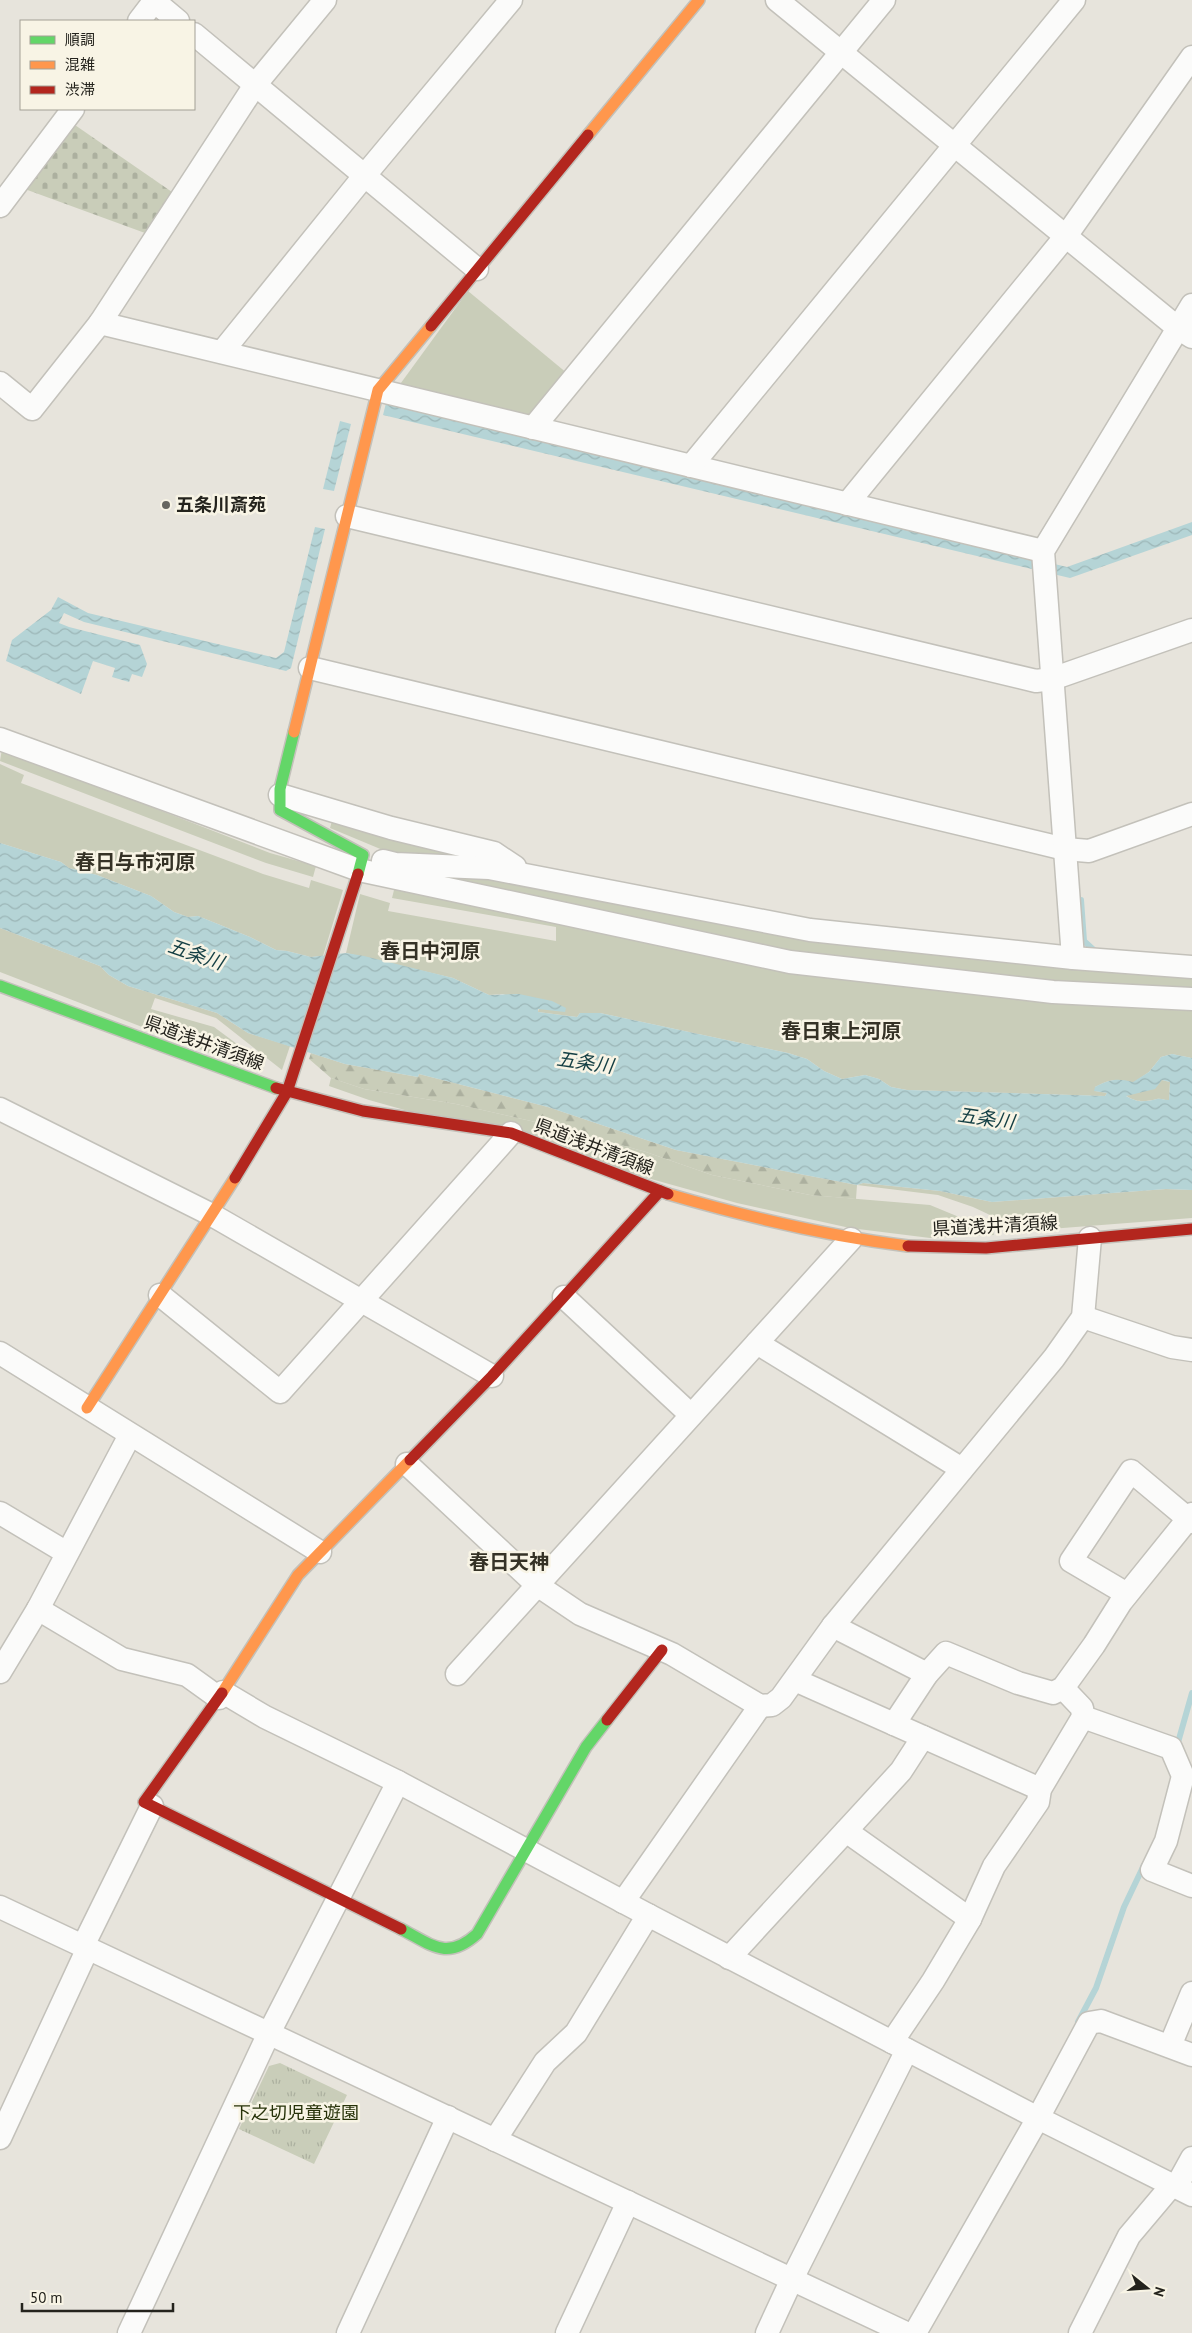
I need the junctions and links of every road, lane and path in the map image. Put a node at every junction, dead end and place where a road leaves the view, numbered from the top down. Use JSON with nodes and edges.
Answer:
{"nodes":[{"id":1,"x":154,"y":0,"type":"edge"},
{"id":2,"x":325,"y":0,"type":"edge"},
{"id":3,"x":511,"y":0,"type":"edge"},
{"id":4,"x":699,"y":0,"type":"edge"},
{"id":5,"x":777,"y":0,"type":"edge"},
{"id":6,"x":884,"y":0,"type":"edge"},
{"id":7,"x":1074,"y":0,"type":"edge"},
{"id":8,"x":139,"y":20,"type":"edge"},
{"id":9,"x":177,"y":20,"type":"edge"},
{"id":10,"x":195,"y":35,"type":"edge"},
{"id":11,"x":841,"y":52,"type":"junction"},
{"id":12,"x":1192,"y":57,"type":"edge"},
{"id":13,"x":255,"y":85,"type":"junction"},
{"id":14,"x":72,"y":110,"type":"edge"},
{"id":15,"x":955,"y":145,"type":"junction"},
{"id":16,"x":365,"y":175,"type":"junction"},
{"id":17,"x":0,"y":206,"type":"edge"},
{"id":18,"x":1066,"y":236,"type":"junction"},
{"id":19,"x":477,"y":268,"type":"junction"},
{"id":20,"x":1192,"y":304,"type":"edge"},
{"id":21,"x":100,"y":322,"type":"junction"},
{"id":22,"x":1185,"y":333,"type":"edge"},
{"id":23,"x":222,"y":352,"type":"junction"},
{"id":24,"x":0,"y":383,"type":"edge"},
{"id":25,"x":378,"y":390,"type":"junction"},
{"id":26,"x":533,"y":428,"type":"junction"},
{"id":27,"x":691,"y":466,"type":"junction"},
{"id":28,"x":847,"y":504,"type":"junction"},
{"id":29,"x":347,"y":516,"type":"junction"},
{"id":30,"x":1044,"y":563,"type":"junction"},
{"id":31,"x":1192,"y":630,"type":"edge"},
{"id":32,"x":310,"y":668,"type":"junction"},
{"id":33,"x":1052,"y":679,"type":"junction"},
{"id":34,"x":0,"y":739,"type":"edge"},
{"id":35,"x":280,"y":795,"type":"junction"},
{"id":36,"x":1192,"y":814,"type":"edge"},
{"id":37,"x":1065,"y":849,"type":"junction"},
{"id":38,"x":359,"y":868,"type":"junction"},
{"id":39,"x":530,"y":877,"type":"junction"},
{"id":40,"x":1073,"y":958,"type":"junction"},
{"id":41,"x":1192,"y":967,"type":"edge"},
{"id":42,"x":0,"y":986,"type":"edge"},
{"id":43,"x":1192,"y":999,"type":"edge"},
{"id":44,"x":287,"y":1092,"type":"junction"},
{"id":45,"x":0,"y":1109,"type":"edge"},
{"id":46,"x":511,"y":1134,"type":"junction"},
{"id":47,"x":660,"y":1191,"type":"junction"},
{"id":48,"x":212,"y":1215,"type":"junction"},
{"id":49,"x":1192,"y":1229,"type":"edge"},
{"id":50,"x":1090,"y":1238,"type":"junction"},
{"id":51,"x":851,"y":1239,"type":"junction"},
{"id":52,"x":160,"y":1295,"type":"junction"},
{"id":53,"x":564,"y":1297,"type":"junction"},
{"id":54,"x":361,"y":1301,"type":"junction"},
{"id":55,"x":1083,"y":1317,"type":"junction"},
{"id":56,"x":757,"y":1343,"type":"junction"},
{"id":57,"x":1192,"y":1350,"type":"edge"},
{"id":58,"x":0,"y":1353,"type":"edge"},
{"id":59,"x":492,"y":1376,"type":"junction"},
{"id":60,"x":87,"y":1408,"type":"junction"},
{"id":61,"x":691,"y":1415,"type":"junction"},
{"id":62,"x":130,"y":1434,"type":"junction"},
{"id":63,"x":407,"y":1464,"type":"junction"},
{"id":64,"x":962,"y":1469,"type":"junction"},
{"id":65,"x":0,"y":1513,"type":"edge"},
{"id":66,"x":1191,"y":1519,"type":"edge"},
{"id":67,"x":320,"y":1552,"type":"junction"},
{"id":68,"x":68,"y":1553,"type":"junction"},
{"id":69,"x":537,"y":1585,"type":"junction"},
{"id":70,"x":1127,"y":1594,"type":"junction"},
{"id":71,"x":38,"y":1609,"type":"junction"},
{"id":72,"x":833,"y":1626,"type":"junction"},
{"id":73,"x":662,"y":1650,"type":"junction"},
{"id":74,"x":0,"y":1672,"type":"edge"},
{"id":75,"x":457,"y":1674,"type":"dead end"},
{"id":76,"x":927,"y":1674,"type":"junction"},
{"id":77,"x":795,"y":1680,"type":"junction"},
{"id":78,"x":1063,"y":1688,"type":"junction"},
{"id":79,"x":221,"y":1695,"type":"junction"},
{"id":80,"x":760,"y":1706,"type":"junction"},
{"id":81,"x":1083,"y":1717,"type":"junction"},
{"id":82,"x":894,"y":1724,"type":"junction"},
{"id":83,"x":923,"y":1737,"type":"junction"},
{"id":84,"x":1187,"y":1777,"type":"edge"},
{"id":85,"x":398,"y":1782,"type":"junction"},
{"id":86,"x":1040,"y":1790,"type":"junction"},
{"id":87,"x":152,"y":1806,"type":"junction"},
{"id":88,"x":846,"y":1831,"type":"junction"},
{"id":89,"x":526,"y":1850,"type":"junction"},
{"id":90,"x":1192,"y":1886,"type":"edge"},
{"id":91,"x":338,"y":1898,"type":"junction"},
{"id":92,"x":623,"y":1902,"type":"junction"},
{"id":93,"x":0,"y":1907,"type":"edge"},
{"id":94,"x":648,"y":1915,"type":"junction"},
{"id":95,"x":970,"y":1919,"type":"junction"},
{"id":96,"x":86,"y":1947,"type":"junction"},
{"id":97,"x":729,"y":1958,"type":"junction"},
{"id":98,"x":1192,"y":1992,"type":"edge"},
{"id":99,"x":269,"y":2033,"type":"junction"},
{"id":100,"x":899,"y":2046,"type":"junction"},
{"id":101,"x":1170,"y":2046,"type":"junction"},
{"id":102,"x":1192,"y":2055,"type":"edge"},
{"id":103,"x":448,"y":2117,"type":"junction"},
{"id":104,"x":1038,"y":2118,"type":"junction"},
{"id":105,"x":0,"y":2138,"type":"edge"},
{"id":106,"x":496,"y":2140,"type":"junction"},
{"id":107,"x":1192,"y":2158,"type":"edge"},
{"id":108,"x":1180,"y":2189,"type":"edge"},
{"id":109,"x":628,"y":2202,"type":"junction"},
{"id":110,"x":792,"y":2279,"type":"junction"},
{"id":111,"x":130,"y":2333,"type":"edge"},
{"id":112,"x":348,"y":2333,"type":"edge"},
{"id":113,"x":567,"y":2333,"type":"edge"},
{"id":114,"x":767,"y":2333,"type":"edge"},
{"id":115,"x":906,"y":2333,"type":"edge"},
{"id":116,"x":915,"y":2333,"type":"edge"},
{"id":117,"x":1080,"y":2333,"type":"edge"}],
"edges":[{"from":1,"to":8,"type":"street"},
{"from":1,"to":9,"type":"street"},
{"from":2,"to":13,"type":"street"},
{"from":3,"to":16,"type":"street"},
{"from":4,"to":19,"type":"street"},
{"from":5,"to":11,"type":"street"},
{"from":6,"to":11,"type":"street"},
{"from":7,"to":15,"type":"street"},
{"from":10,"to":13,"type":"street"},
{"from":11,"to":15,"type":"street"},
{"from":11,"to":26,"type":"street"},
{"from":12,"to":18,"type":"street"},
{"from":13,"to":16,"type":"street"},
{"from":13,"to":21,"type":"street"},
{"from":14,"to":17,"type":"street"},
{"from":15,"to":18,"type":"street"},
{"from":15,"to":27,"type":"street"},
{"from":16,"to":19,"type":"street"},
{"from":16,"to":23,"type":"street"},
{"from":18,"to":22,"type":"street"},
{"from":18,"to":28,"type":"street"},
{"from":19,"to":25,"type":"street"},
{"from":20,"to":22,"type":"street"},
{"from":21,"to":23,"type":"street"},
{"from":21,"to":24,"type":"street"},
{"from":22,"to":30,"type":"street"},
{"from":23,"to":25,"type":"street"},
{"from":25,"to":26,"type":"street"},
{"from":25,"to":29,"type":"street"},
{"from":26,"to":27,"type":"street"},
{"from":27,"to":28,"type":"street"},
{"from":28,"to":30,"type":"street"},
{"from":29,"to":32,"type":"street"},
{"from":29,"to":33,"type":"street"},
{"from":30,"to":33,"type":"street"},
{"from":31,"to":33,"type":"street"},
{"from":32,"to":35,"type":"street"},
{"from":32,"to":37,"type":"street"},
{"from":33,"to":37,"type":"street"},
{"from":34,"to":38,"type":"street"},
{"from":35,"to":38,"type":"street"},
{"from":35,"to":39,"type":"street"},
{"from":36,"to":37,"type":"street"},
{"from":37,"to":40,"type":"street"},
{"from":38,"to":39,"type":"street"},
{"from":38,"to":43,"type":"street"},
{"from":38,"to":44,"type":"street"},
{"from":39,"to":40,"type":"street"},
{"from":40,"to":41,"type":"street"},
{"from":42,"to":44,"type":"street","name":"県道浅井清須線"},
{"from":44,"to":46,"type":"street","name":"県道浅井清須線"},
{"from":44,"to":48,"type":"street"},
{"from":45,"to":48,"type":"street"},
{"from":46,"to":47,"type":"street","name":"県道浅井清須線"},
{"from":46,"to":54,"type":"street"},
{"from":47,"to":51,"type":"street","name":"県道浅井清須線"},
{"from":47,"to":53,"type":"street"},
{"from":48,"to":52,"type":"street"},
{"from":48,"to":54,"type":"street"},
{"from":49,"to":50,"type":"street","name":"県道浅井清須線"},
{"from":50,"to":51,"type":"street","name":"県道浅井清須線"},
{"from":50,"to":55,"type":"street"},
{"from":51,"to":56,"type":"street"},
{"from":52,"to":54,"type":"street"},
{"from":52,"to":60,"type":"street"},
{"from":53,"to":59,"type":"street"},
{"from":53,"to":61,"type":"street"},
{"from":54,"to":59,"type":"street"},
{"from":55,"to":57,"type":"street"},
{"from":55,"to":64,"type":"street"},
{"from":56,"to":61,"type":"street"},
{"from":56,"to":64,"type":"street"},
{"from":58,"to":60,"type":"street"},
{"from":59,"to":63,"type":"street"},
{"from":60,"to":62,"type":"street"},
{"from":61,"to":69,"type":"street"},
{"from":62,"to":67,"type":"street"},
{"from":62,"to":68,"type":"street"},
{"from":63,"to":67,"type":"street"},
{"from":63,"to":69,"type":"street"},
{"from":64,"to":72,"type":"street"},
{"from":65,"to":68,"type":"street"},
{"from":66,"to":70,"type":"street"},
{"from":66,"to":70,"type":"street"},
{"from":67,"to":79,"type":"street"},
{"from":68,"to":71,"type":"street"},
{"from":69,"to":73,"type":"street"},
{"from":69,"to":75,"type":"street"},
{"from":70,"to":78,"type":"street"},
{"from":71,"to":74,"type":"street"},
{"from":71,"to":79,"type":"street"},
{"from":72,"to":76,"type":"street"},
{"from":72,"to":77,"type":"street"},
{"from":73,"to":80,"type":"street"},
{"from":73,"to":89,"type":"street"},
{"from":76,"to":78,"type":"street"},
{"from":76,"to":82,"type":"street"},
{"from":77,"to":80,"type":"street"},
{"from":77,"to":82,"type":"street"},
{"from":78,"to":81,"type":"street"},
{"from":79,"to":85,"type":"street"},
{"from":79,"to":87,"type":"street"},
{"from":80,"to":92,"type":"street"},
{"from":81,"to":84,"type":"street"},
{"from":81,"to":86,"type":"street"},
{"from":82,"to":83,"type":"street"},
{"from":83,"to":86,"type":"street"},
{"from":83,"to":88,"type":"street"},
{"from":84,"to":90,"type":"street"},
{"from":85,"to":89,"type":"street"},
{"from":85,"to":91,"type":"street"},
{"from":86,"to":95,"type":"street"},
{"from":87,"to":91,"type":"street"},
{"from":87,"to":96,"type":"street"},
{"from":88,"to":95,"type":"street"},
{"from":88,"to":97,"type":"street"},
{"from":89,"to":91,"type":"street"},
{"from":89,"to":92,"type":"street"},
{"from":91,"to":99,"type":"street"},
{"from":92,"to":94,"type":"street"},
{"from":93,"to":96,"type":"street"},
{"from":94,"to":97,"type":"street"},
{"from":94,"to":106,"type":"street"},
{"from":95,"to":100,"type":"street"},
{"from":96,"to":99,"type":"street"},
{"from":96,"to":105,"type":"street"},
{"from":97,"to":100,"type":"street"},
{"from":98,"to":101,"type":"street"},
{"from":99,"to":103,"type":"street"},
{"from":99,"to":111,"type":"street"},
{"from":100,"to":104,"type":"street"},
{"from":100,"to":110,"type":"street"},
{"from":101,"to":102,"type":"street"},
{"from":101,"to":104,"type":"street"},
{"from":103,"to":106,"type":"street"},
{"from":103,"to":112,"type":"street"},
{"from":104,"to":108,"type":"street"},
{"from":104,"to":116,"type":"street"},
{"from":106,"to":109,"type":"street"},
{"from":107,"to":108,"type":"street"},
{"from":108,"to":117,"type":"street"},
{"from":109,"to":110,"type":"street"},
{"from":109,"to":113,"type":"street"},
{"from":110,"to":114,"type":"street"},
{"from":110,"to":115,"type":"street"}]}
